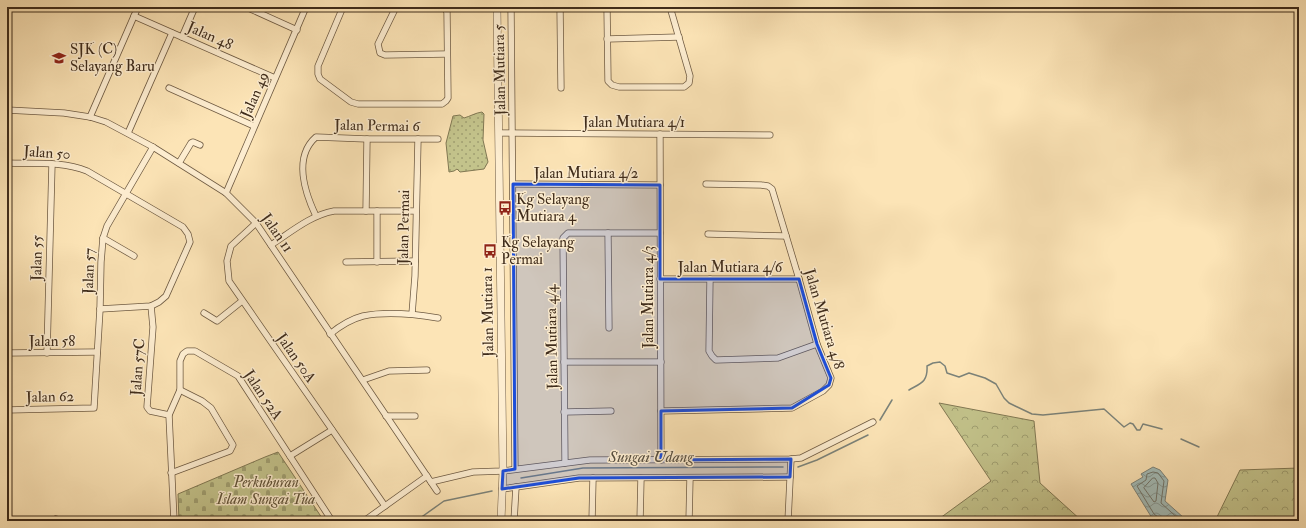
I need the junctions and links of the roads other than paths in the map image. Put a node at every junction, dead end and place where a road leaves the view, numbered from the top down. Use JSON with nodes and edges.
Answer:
{"nodes":[{"id":1,"x":138,"y":7,"type":"edge"},
{"id":2,"x":196,"y":7,"type":"edge"},
{"id":3,"x":246,"y":7,"type":"edge"},
{"id":4,"x":306,"y":7,"type":"edge"},
{"id":5,"x":343,"y":7,"type":"edge"},
{"id":6,"x":396,"y":7,"type":"edge"},
{"id":7,"x":444,"y":7,"type":"edge"},
{"id":8,"x":497,"y":7,"type":"edge"},
{"id":9,"x":510,"y":7,"type":"edge"},
{"id":10,"x":560,"y":7,"type":"edge"},
{"id":11,"x":607,"y":7,"type":"edge"},
{"id":12,"x":670,"y":7,"type":"edge"},
{"id":13,"x":134,"y":16,"type":"junction"},
{"id":14,"x":296,"y":30,"type":"junction"},
{"id":15,"x":172,"y":33,"type":"junction"},
{"id":16,"x":182,"y":37,"type":"junction"},
{"id":17,"x":679,"y":37,"type":"junction"},
{"id":18,"x":607,"y":39,"type":"junction"},
{"id":19,"x":447,"y":54,"type":"junction"},
{"id":20,"x":275,"y":78,"type":"junction"},
{"id":21,"x":169,"y":88,"type":"dead end"},
{"id":22,"x":561,"y":88,"type":"dead end"},
{"id":23,"x":7,"y":110,"type":"edge"},
{"id":24,"x":90,"y":117,"type":"junction"},
{"id":25,"x":254,"y":126,"type":"junction"},
{"id":26,"x":128,"y":133,"type":"junction"},
{"id":27,"x":499,"y":133,"type":"junction"},
{"id":28,"x":513,"y":133,"type":"junction"},
{"id":29,"x":660,"y":134,"type":"junction"},
{"id":30,"x":770,"y":135,"type":"dead end"},
{"id":31,"x":367,"y":139,"type":"junction"},
{"id":32,"x":418,"y":139,"type":"junction"},
{"id":33,"x":438,"y":139,"type":"dead end"},
{"id":34,"x":200,"y":144,"type":"dead end"},
{"id":35,"x":153,"y":147,"type":"junction"},
{"id":36,"x":7,"y":163,"type":"edge"},
{"id":37,"x":179,"y":163,"type":"junction"},
{"id":38,"x":52,"y":164,"type":"junction"},
{"id":39,"x":513,"y":184,"type":"junction"},
{"id":40,"x":706,"y":184,"type":"dead end"},
{"id":41,"x":660,"y":185,"type":"junction"},
{"id":42,"x":226,"y":193,"type":"junction"},
{"id":43,"x":126,"y":194,"type":"junction"},
{"id":44,"x":366,"y":210,"type":"junction"},
{"id":45,"x":377,"y":211,"type":"junction"},
{"id":46,"x":416,"y":211,"type":"junction"},
{"id":47,"x":316,"y":216,"type":"junction"},
{"id":48,"x":256,"y":223,"type":"junction"},
{"id":49,"x":608,"y":234,"type":"junction"},
{"id":50,"x":660,"y":234,"type":"junction"},
{"id":51,"x":708,"y":234,"type":"dead end"},
{"id":52,"x":786,"y":236,"type":"junction"},
{"id":53,"x":103,"y":238,"type":"junction"},
{"id":54,"x":271,"y":245,"type":"junction"},
{"id":55,"x":134,"y":256,"type":"dead end"},
{"id":56,"x":415,"y":261,"type":"junction"},
{"id":57,"x":346,"y":262,"type":"dead end"},
{"id":58,"x":377,"y":262,"type":"junction"},
{"id":59,"x":660,"y":279,"type":"junction"},
{"id":60,"x":710,"y":279,"type":"junction"},
{"id":61,"x":799,"y":279,"type":"junction"},
{"id":62,"x":242,"y":301,"type":"junction"},
{"id":63,"x":151,"y":306,"type":"junction"},
{"id":64,"x":100,"y":309,"type":"junction"},
{"id":65,"x":204,"y":314,"type":"dead end"},
{"id":66,"x":412,"y":314,"type":"junction"},
{"id":67,"x":438,"y":318,"type":"dead end"},
{"id":68,"x":609,"y":328,"type":"dead end"},
{"id":69,"x":330,"y":334,"type":"junction"},
{"id":70,"x":817,"y":344,"type":"junction"},
{"id":71,"x":97,"y":352,"type":"junction"},
{"id":72,"x":7,"y":353,"type":"edge"},
{"id":73,"x":47,"y":353,"type":"junction"},
{"id":74,"x":564,"y":362,"type":"junction"},
{"id":75,"x":661,"y":362,"type":"junction"},
{"id":76,"x":427,"y":370,"type":"dead end"},
{"id":77,"x":363,"y":380,"type":"junction"},
{"id":78,"x":180,"y":390,"type":"junction"},
{"id":79,"x":94,"y":408,"type":"joint"},
{"id":80,"x":7,"y":410,"type":"edge"},
{"id":81,"x":611,"y":411,"type":"dead end"},
{"id":82,"x":661,"y":411,"type":"junction"},
{"id":83,"x":564,"y":412,"type":"junction"},
{"id":84,"x":169,"y":415,"type":"junction"},
{"id":85,"x":386,"y":416,"type":"junction"},
{"id":86,"x":415,"y":416,"type":"dead end"},
{"id":87,"x":873,"y":422,"type":"dead end"},
{"id":88,"x":332,"y":430,"type":"junction"},
{"id":89,"x":290,"y":456,"type":"junction"},
{"id":90,"x":791,"y":459,"type":"junction"},
{"id":91,"x":661,"y":460,"type":"junction"},
{"id":92,"x":565,"y":463,"type":"junction"},
{"id":93,"x":515,"y":469,"type":"junction"},
{"id":94,"x":503,"y":470,"type":"junction"},
{"id":95,"x":171,"y":473,"type":"junction"},
{"id":96,"x":427,"y":476,"type":"junction"},
{"id":97,"x":790,"y":477,"type":"junction"},
{"id":98,"x":592,"y":478,"type":"junction"},
{"id":99,"x":641,"y":478,"type":"junction"},
{"id":100,"x":690,"y":478,"type":"junction"},
{"id":101,"x":431,"y":482,"type":"junction"},
{"id":102,"x":516,"y":487,"type":"junction"},
{"id":103,"x":502,"y":489,"type":"junction"},
{"id":104,"x":437,"y":491,"type":"dead end"},
{"id":105,"x":385,"y":506,"type":"junction"},
{"id":106,"x":174,"y":521,"type":"edge"},
{"id":107,"x":332,"y":521,"type":"edge"},
{"id":108,"x":364,"y":521,"type":"edge"},
{"id":109,"x":501,"y":521,"type":"edge"},
{"id":110,"x":514,"y":521,"type":"edge"},
{"id":111,"x":592,"y":521,"type":"edge"},
{"id":112,"x":640,"y":521,"type":"edge"},
{"id":113,"x":689,"y":521,"type":"edge"},
{"id":114,"x":788,"y":521,"type":"edge"}],
"edges":[{"from":1,"to":13,"type":"street"},
{"from":2,"to":16,"type":"street"},
{"from":3,"to":14,"type":"street"},
{"from":4,"to":14,"type":"street","name":"Jalan 49"},
{"from":5,"to":19,"type":"street"},
{"from":6,"to":19,"type":"street"},
{"from":7,"to":19,"type":"street"},
{"from":8,"to":27,"type":"street","name":"Jalan Mutiara 1"},
{"from":9,"to":28,"type":"street","name":"Jalan Mutiara 5"},
{"from":10,"to":22,"type":"street"},
{"from":11,"to":18,"type":"street"},
{"from":12,"to":17,"type":"street"},
{"from":13,"to":15,"type":"street","name":"Jalan 48"},
{"from":13,"to":24,"type":"street"},
{"from":14,"to":20,"type":"street","name":"Jalan 49"},
{"from":15,"to":16,"type":"street","name":"Jalan 48"},
{"from":15,"to":26,"type":"street"},
{"from":16,"to":20,"type":"street","name":"Jalan 48"},
{"from":17,"to":18,"type":"street"},
{"from":17,"to":18,"type":"street"},
{"from":20,"to":25,"type":"street","name":"Jalan 49"},
{"from":21,"to":25,"type":"street"},
{"from":23,"to":24,"type":"street","name":"Jalan 11"},
{"from":24,"to":26,"type":"street","name":"Jalan 11"},
{"from":25,"to":42,"type":"street","name":"Jalan 49"},
{"from":26,"to":35,"type":"street","name":"Jalan 11"},
{"from":27,"to":28,"type":"street","name":"Jalan Mutiara 4/1"},
{"from":27,"to":94,"type":"street","name":"Jalan Mutiara 1"},
{"from":28,"to":29,"type":"street","name":"Jalan Mutiara 4/1"},
{"from":28,"to":39,"type":"street","name":"Jalan Mutiara 5"},
{"from":29,"to":30,"type":"street","name":"Jalan Mutiara 4/1"},
{"from":29,"to":41,"type":"street","name":"Jalan Mutiara 4/3"},
{"from":31,"to":32,"type":"street","name":"Jalan Permai 6"},
{"from":31,"to":44,"type":"street"},
{"from":31,"to":47,"type":"street","name":"Jalan Permai 6"},
{"from":32,"to":33,"type":"street","name":"Jalan Permai 6"},
{"from":32,"to":46,"type":"street","name":"Jalan Permai"},
{"from":34,"to":37,"type":"street"},
{"from":35,"to":37,"type":"street","name":"Jalan 11"},
{"from":35,"to":43,"type":"street","name":"Jalan 57"},
{"from":36,"to":38,"type":"street","name":"Jalan 50"},
{"from":37,"to":42,"type":"street","name":"Jalan 11"},
{"from":38,"to":43,"type":"street","name":"Jalan 50"},
{"from":38,"to":73,"type":"street","name":"Jalan 55"},
{"from":39,"to":41,"type":"street","name":"Jalan Mutiara 4/2"},
{"from":39,"to":93,"type":"street","name":"Jalan Mutiara 5"},
{"from":40,"to":52,"type":"street","name":"Jalan Mutiara 4/8"},
{"from":41,"to":50,"type":"street","name":"Jalan Mutiara 4/3"},
{"from":42,"to":48,"type":"street","name":"Jalan 11"},
{"from":43,"to":53,"type":"street","name":"Jalan 57"},
{"from":43,"to":63,"type":"street","name":"Jalan 50"},
{"from":44,"to":45,"type":"street"},
{"from":44,"to":47,"type":"street"},
{"from":45,"to":46,"type":"street"},
{"from":45,"to":58,"type":"street"},
{"from":46,"to":56,"type":"street","name":"Jalan Permai"},
{"from":47,"to":54,"type":"street"},
{"from":48,"to":54,"type":"street","name":"Jalan 11"},
{"from":48,"to":62,"type":"street","name":"Jalan 50A"},
{"from":49,"to":50,"type":"street","name":"Jalan Mutiara 4/4"},
{"from":49,"to":68,"type":"street"},
{"from":49,"to":74,"type":"street","name":"Jalan Mutiara 4/4"},
{"from":50,"to":59,"type":"street","name":"Jalan Mutiara 4/3"},
{"from":51,"to":52,"type":"street"},
{"from":52,"to":61,"type":"street","name":"Jalan Mutiara 4/8"},
{"from":53,"to":55,"type":"street"},
{"from":53,"to":64,"type":"street","name":"Jalan 57"},
{"from":54,"to":69,"type":"street","name":"Jalan 11"},
{"from":56,"to":58,"type":"street"},
{"from":56,"to":66,"type":"street","name":"Jalan Permai"},
{"from":57,"to":58,"type":"street"},
{"from":59,"to":60,"type":"street","name":"Jalan Mutiara 4/6"},
{"from":59,"to":75,"type":"street","name":"Jalan Mutiara 4/3"},
{"from":60,"to":61,"type":"street","name":"Jalan Mutiara 4/6"},
{"from":60,"to":70,"type":"street"},
{"from":61,"to":70,"type":"street","name":"Jalan Mutiara 4/8"},
{"from":62,"to":65,"type":"street"},
{"from":62,"to":88,"type":"street","name":"Jalan 50A"},
{"from":63,"to":64,"type":"street"},
{"from":63,"to":84,"type":"street","name":"Jalan 57C"},
{"from":64,"to":71,"type":"street","name":"Jalan 57"},
{"from":66,"to":67,"type":"street"},
{"from":66,"to":69,"type":"street"},
{"from":69,"to":77,"type":"street","name":"Jalan 11"},
{"from":70,"to":82,"type":"street","name":"Jalan Mutiara 4/8"},
{"from":71,"to":73,"type":"street","name":"Jalan 58"},
{"from":71,"to":79,"type":"street","name":"Jalan 57"},
{"from":72,"to":73,"type":"street","name":"Jalan 58"},
{"from":74,"to":75,"type":"street"},
{"from":74,"to":83,"type":"street","name":"Jalan Mutiara 4/4"},
{"from":75,"to":82,"type":"street","name":"Jalan Mutiara 4/3"},
{"from":76,"to":77,"type":"street"},
{"from":77,"to":85,"type":"street","name":"Jalan 11"},
{"from":78,"to":84,"type":"street","name":"Jalan 52A"},
{"from":78,"to":89,"type":"street","name":"Jalan 52A"},
{"from":78,"to":95,"type":"street"},
{"from":79,"to":80,"type":"street","name":"Jalan 62"},
{"from":81,"to":83,"type":"street"},
{"from":82,"to":91,"type":"street","name":"Jalan Mutiara 4/3"},
{"from":83,"to":92,"type":"street","name":"Jalan Mutiara 4/4"},
{"from":84,"to":95,"type":"street","name":"Jalan 52A"},
{"from":85,"to":86,"type":"street"},
{"from":85,"to":96,"type":"street","name":"Jalan 11"},
{"from":87,"to":90,"type":"street"},
{"from":88,"to":89,"type":"street"},
{"from":88,"to":105,"type":"street","name":"Jalan 50A"},
{"from":89,"to":107,"type":"street","name":"Jalan 52A"},
{"from":90,"to":91,"type":"street"},
{"from":90,"to":97,"type":"street"},
{"from":91,"to":92,"type":"street"},
{"from":92,"to":93,"type":"street"},
{"from":93,"to":94,"type":"street"},
{"from":94,"to":101,"type":"street"},
{"from":94,"to":103,"type":"street","name":"Jalan Mutiara 1"},
{"from":95,"to":106,"type":"street","name":"Jalan 52A"},
{"from":96,"to":101,"type":"street","name":"Jalan 11"},
{"from":96,"to":105,"type":"street"},
{"from":97,"to":100,"type":"street"},
{"from":97,"to":114,"type":"street"},
{"from":98,"to":99,"type":"street"},
{"from":98,"to":102,"type":"street"},
{"from":98,"to":111,"type":"street"},
{"from":99,"to":100,"type":"street"},
{"from":99,"to":112,"type":"street"},
{"from":100,"to":113,"type":"street"},
{"from":101,"to":104,"type":"street","name":"Jalan 11"},
{"from":102,"to":103,"type":"street"},
{"from":102,"to":110,"type":"street"},
{"from":103,"to":109,"type":"street","name":"Jalan Mutiara 1"},
{"from":105,"to":108,"type":"street"}]}
